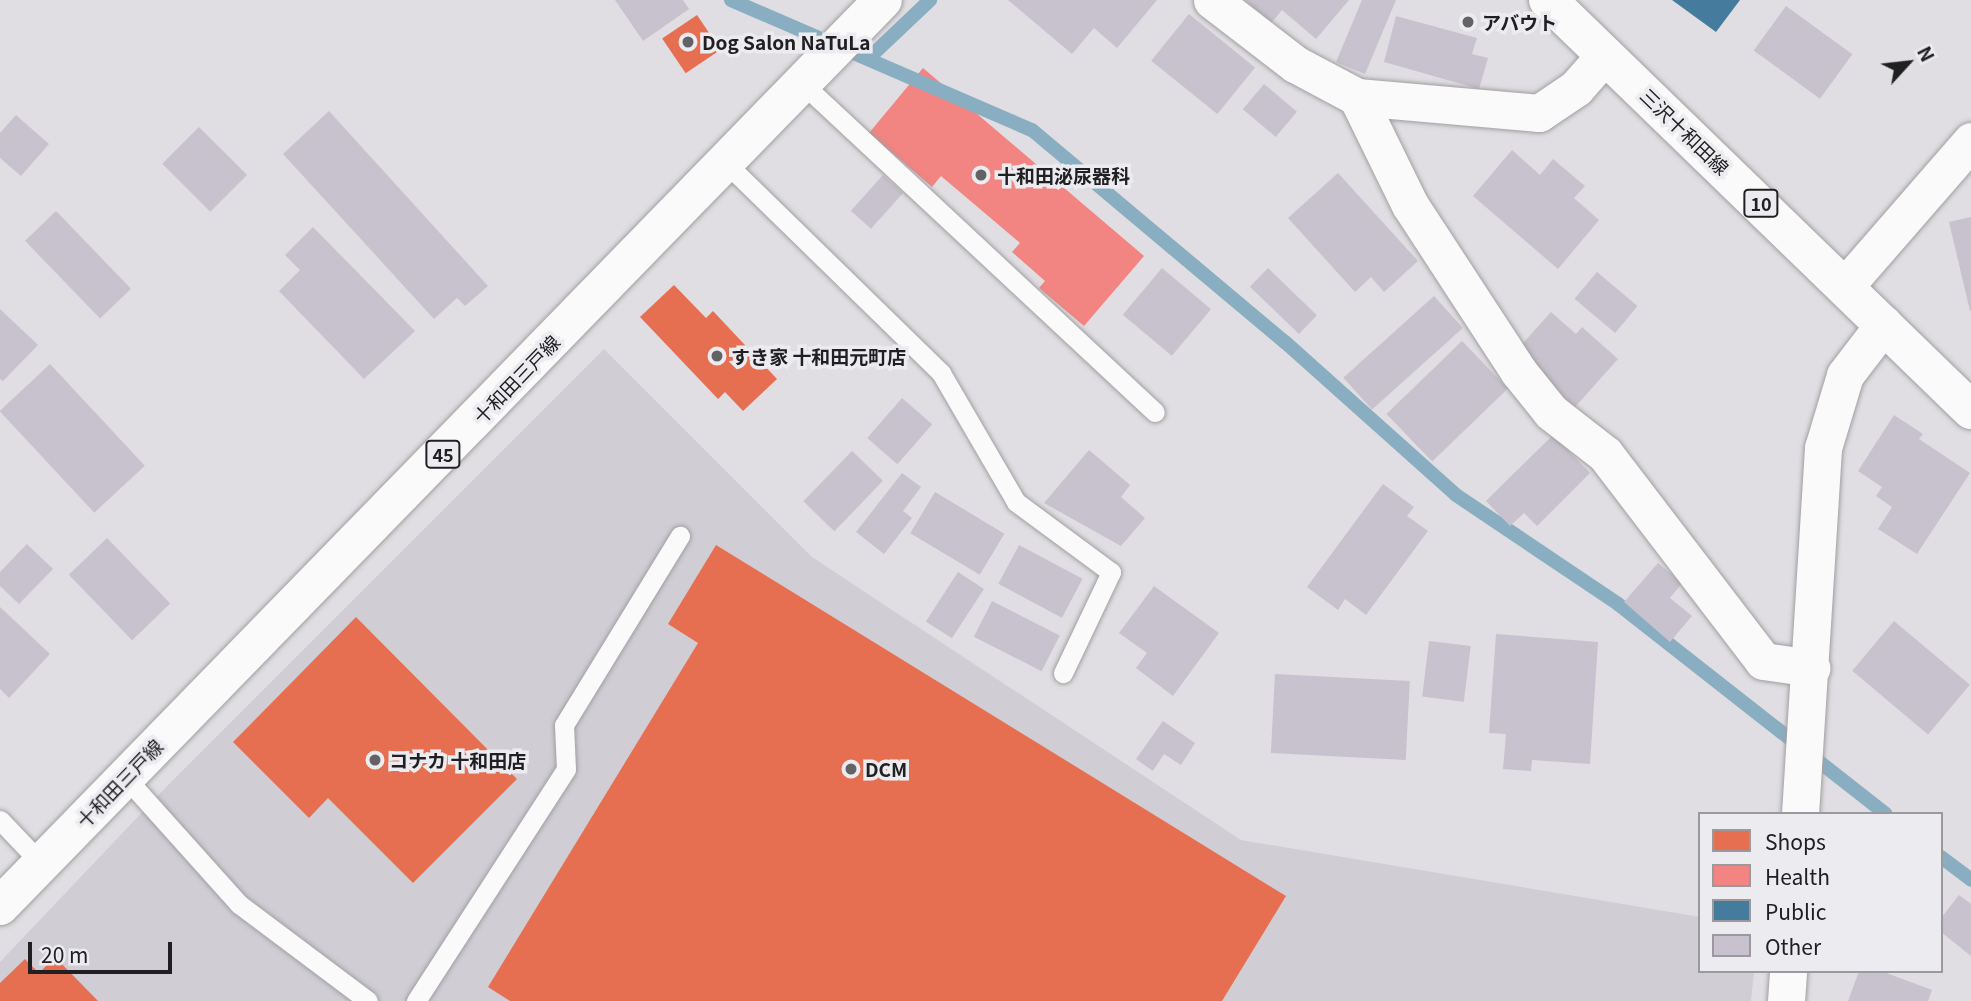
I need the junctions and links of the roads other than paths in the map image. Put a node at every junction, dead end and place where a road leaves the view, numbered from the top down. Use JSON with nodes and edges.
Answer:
{"nodes":[{"id":1,"x":883,"y":0,"type":"edge"},
{"id":2,"x":1212,"y":0,"type":"edge"},
{"id":3,"x":1548,"y":0,"type":"edge"},
{"id":4,"x":1605,"y":55,"type":"junction"},
{"id":5,"x":803,"y":84,"type":"junction"},
{"id":6,"x":1357,"y":97,"type":"junction"},
{"id":7,"x":1971,"y":141,"type":"edge"},
{"id":8,"x":726,"y":163,"type":"junction"},
{"id":9,"x":1959,"y":174,"type":"edge"},
{"id":10,"x":1846,"y":285,"type":"junction"},
{"id":11,"x":1884,"y":324,"type":"junction"},
{"id":12,"x":1971,"y":410,"type":"edge"},
{"id":13,"x":1155,"y":412,"type":"dead end"},
{"id":14,"x":680,"y":536,"type":"dead end"},
{"id":15,"x":1812,"y":668,"type":"junction"},
{"id":16,"x":1063,"y":673,"type":"dead end"},
{"id":17,"x":125,"y":777,"type":"junction"},
{"id":18,"x":1800,"y":812,"type":"edge"},
{"id":19,"x":0,"y":820,"type":"edge"},
{"id":20,"x":41,"y":863,"type":"junction"},
{"id":21,"x":0,"y":906,"type":"edge"},
{"id":22,"x":1788,"y":973,"type":"edge"},
{"id":23,"x":368,"y":1001,"type":"edge"},
{"id":24,"x":416,"y":1001,"type":"edge"},
{"id":25,"x":1786,"y":1001,"type":"edge"}],
"edges":[{"from":1,"to":5,"type":"main road","name":"十和田三戸線","number":"45"},
{"from":2,"to":6,"type":"street"},
{"from":3,"to":4,"type":"main road","name":"三沢十和田線","number":"10"},
{"from":4,"to":6,"type":"street"},
{"from":4,"to":10,"type":"main road","name":"三沢十和田線","number":"10"},
{"from":5,"to":8,"type":"main road","name":"十和田三戸線","number":"45"},
{"from":5,"to":13,"type":"lane"},
{"from":6,"to":15,"type":"street"},
{"from":7,"to":9,"type":"street"},
{"from":8,"to":16,"type":"lane"},
{"from":8,"to":17,"type":"main road","name":"十和田三戸線","number":"45"},
{"from":9,"to":10,"type":"street"},
{"from":10,"to":11,"type":"main road","name":"三沢十和田線","number":"10"},
{"from":11,"to":12,"type":"main road","name":"三沢十和田線","number":"10"},
{"from":11,"to":15,"type":"street"},
{"from":14,"to":24,"type":"lane"},
{"from":15,"to":18,"type":"street"},
{"from":17,"to":20,"type":"main road","name":"十和田三戸線","number":"45"},
{"from":17,"to":23,"type":"lane"},
{"from":19,"to":20,"type":"lane"},
{"from":20,"to":21,"type":"main road","name":"十和田三戸線","number":"45"},
{"from":22,"to":25,"type":"street"}]}
